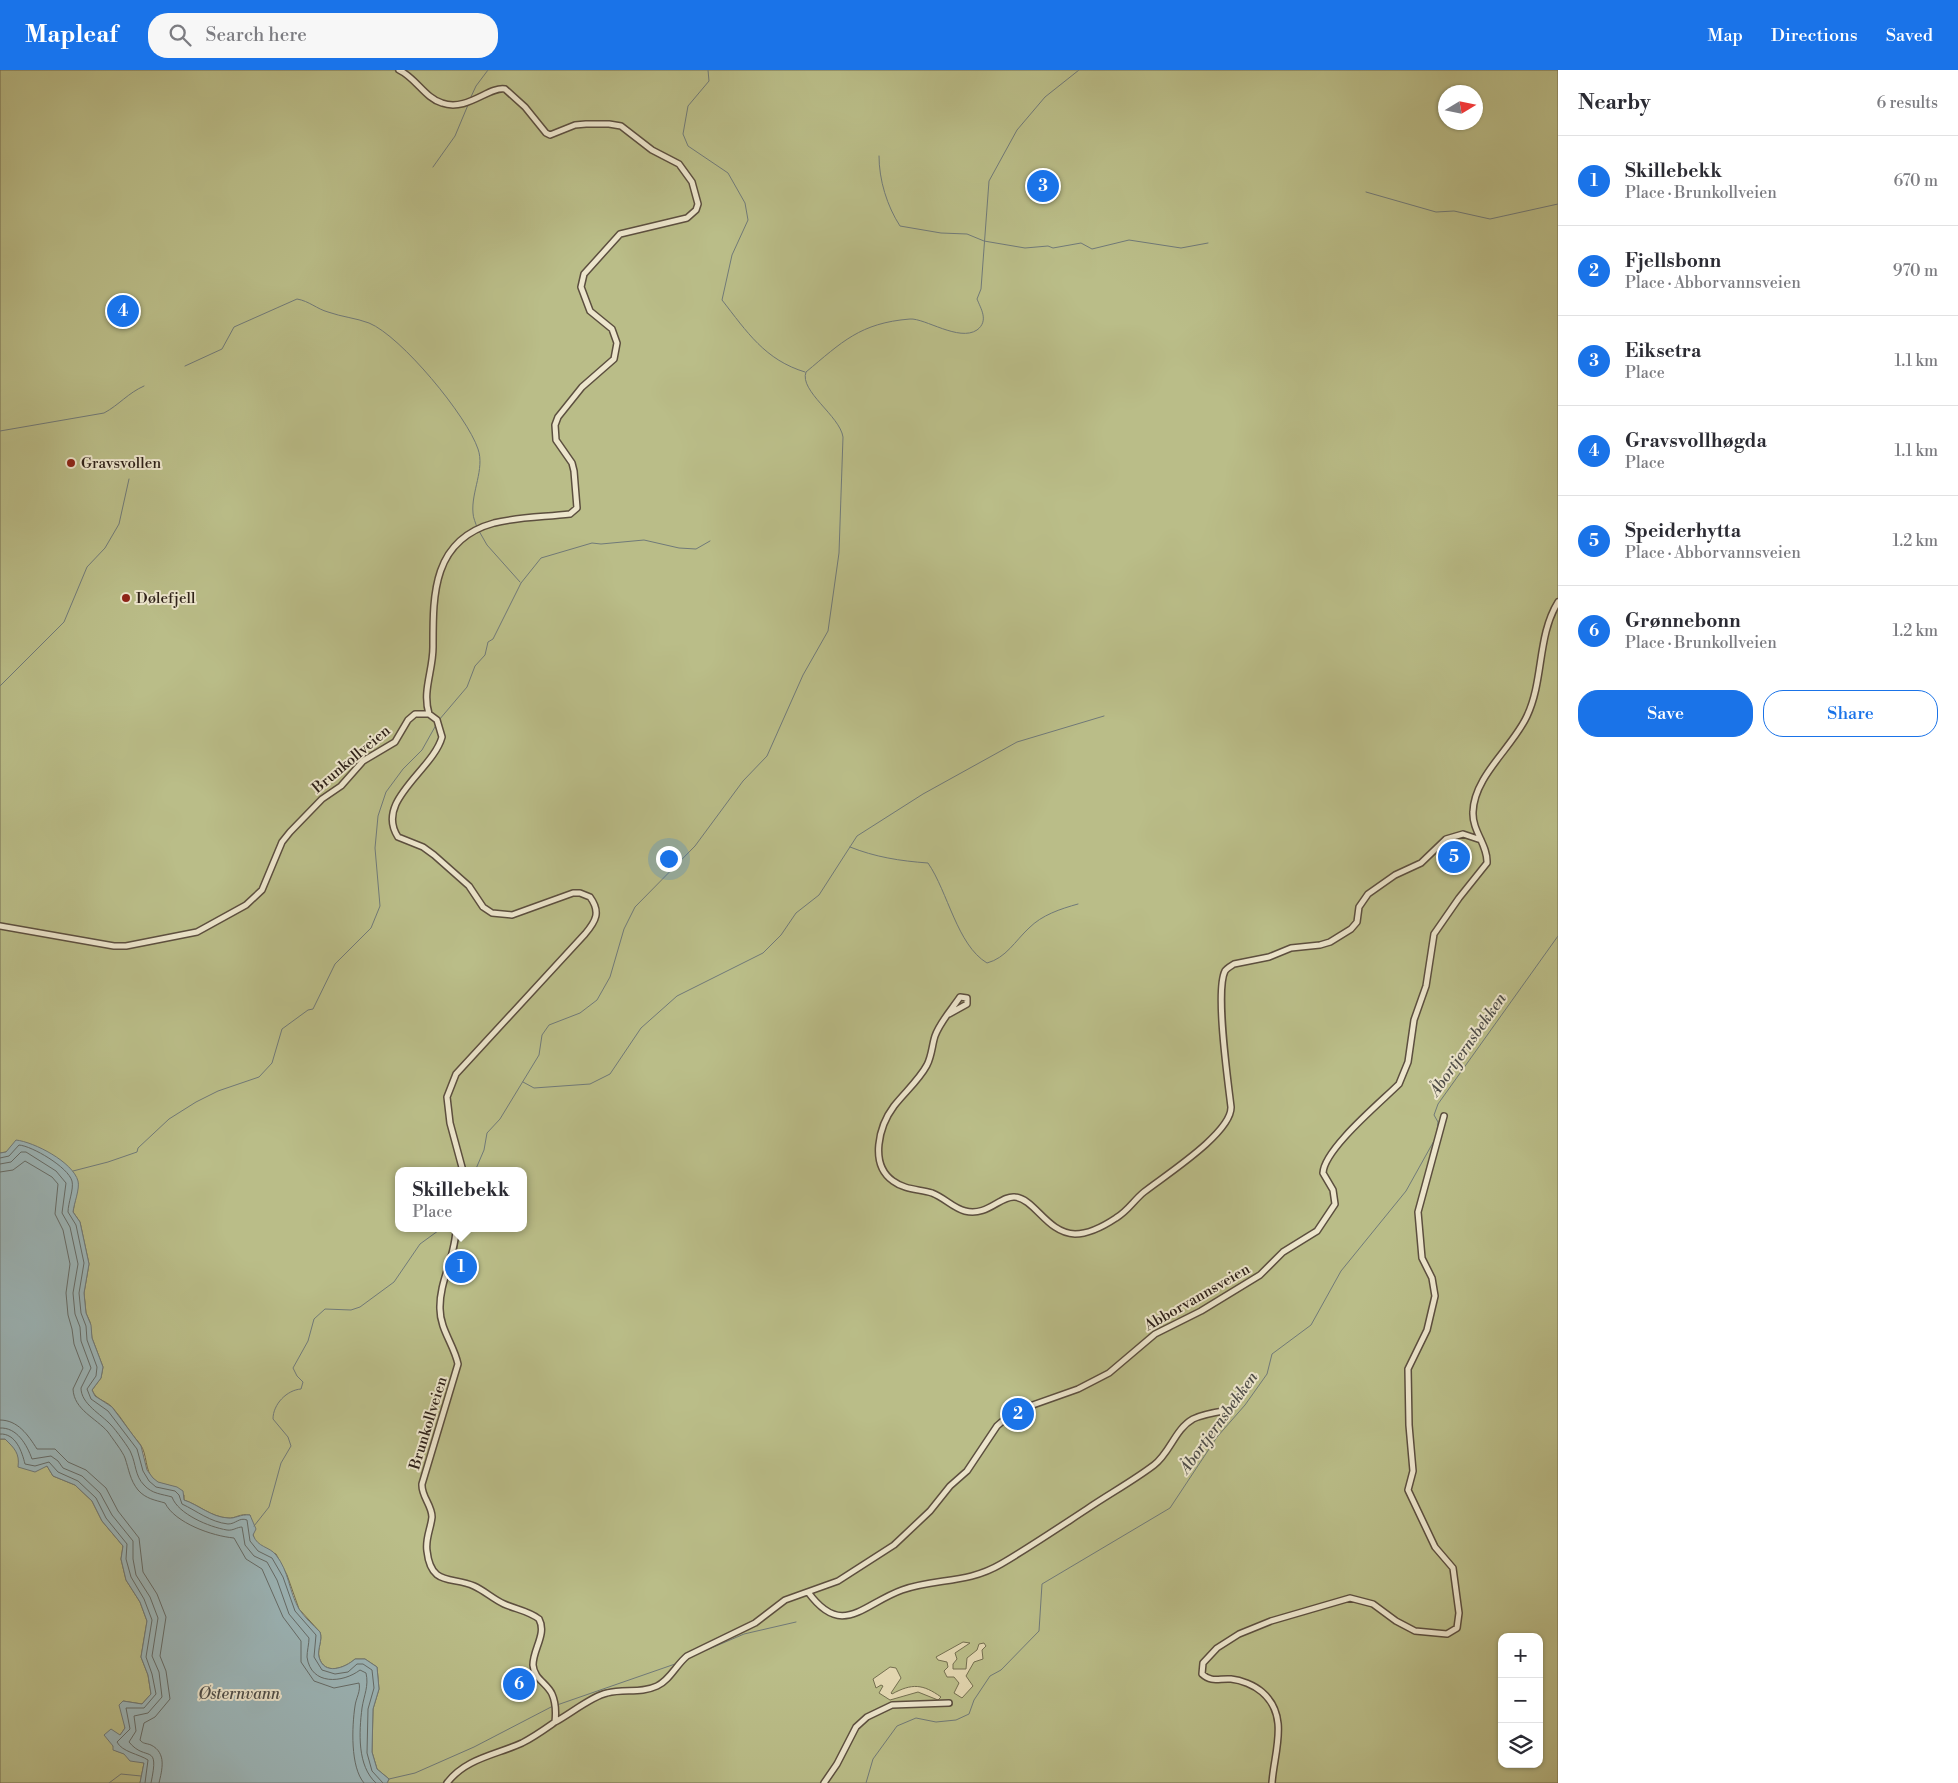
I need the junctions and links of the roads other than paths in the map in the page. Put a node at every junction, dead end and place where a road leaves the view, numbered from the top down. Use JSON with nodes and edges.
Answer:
{"nodes":[{"id":1,"x":399,"y":70,"type":"edge"},
{"id":2,"x":1558,"y":602,"type":"edge"},
{"id":3,"x":429,"y":714,"type":"junction"},
{"id":4,"x":1482,"y":840,"type":"junction"},
{"id":5,"x":0,"y":926,"type":"edge"},
{"id":6,"x":949,"y":1014,"type":"dead end"},
{"id":7,"x":1444,"y":1116,"type":"dead end"},
{"id":8,"x":462,"y":1167,"type":"edge"},
{"id":9,"x":455,"y":1232,"type":"edge"},
{"id":10,"x":1229,"y":1410,"type":"dead end"},
{"id":11,"x":808,"y":1592,"type":"junction"},
{"id":12,"x":949,"y":1704,"type":"dead end"},
{"id":13,"x":556,"y":1722,"type":"junction"},
{"id":14,"x":447,"y":1783,"type":"edge"},
{"id":15,"x":824,"y":1783,"type":"edge"},
{"id":16,"x":1272,"y":1783,"type":"edge"}],
"edges":[{"from":1,"to":3,"type":"street"},
{"from":2,"to":4,"type":"street","name":"Abborvannsveien"},
{"from":3,"to":5,"type":"street","name":"Brunkollveien"},
{"from":3,"to":8,"type":"street"},
{"from":4,"to":6,"type":"street"},
{"from":4,"to":11,"type":"street","name":"Abborvannsveien"},
{"from":7,"to":16,"type":"street"},
{"from":9,"to":13,"type":"street","name":"Brunkollveien"},
{"from":10,"to":11,"type":"street"},
{"from":11,"to":13,"type":"street","name":"Abborvannsveien"},
{"from":12,"to":15,"type":"street"},
{"from":13,"to":14,"type":"street"}]}
